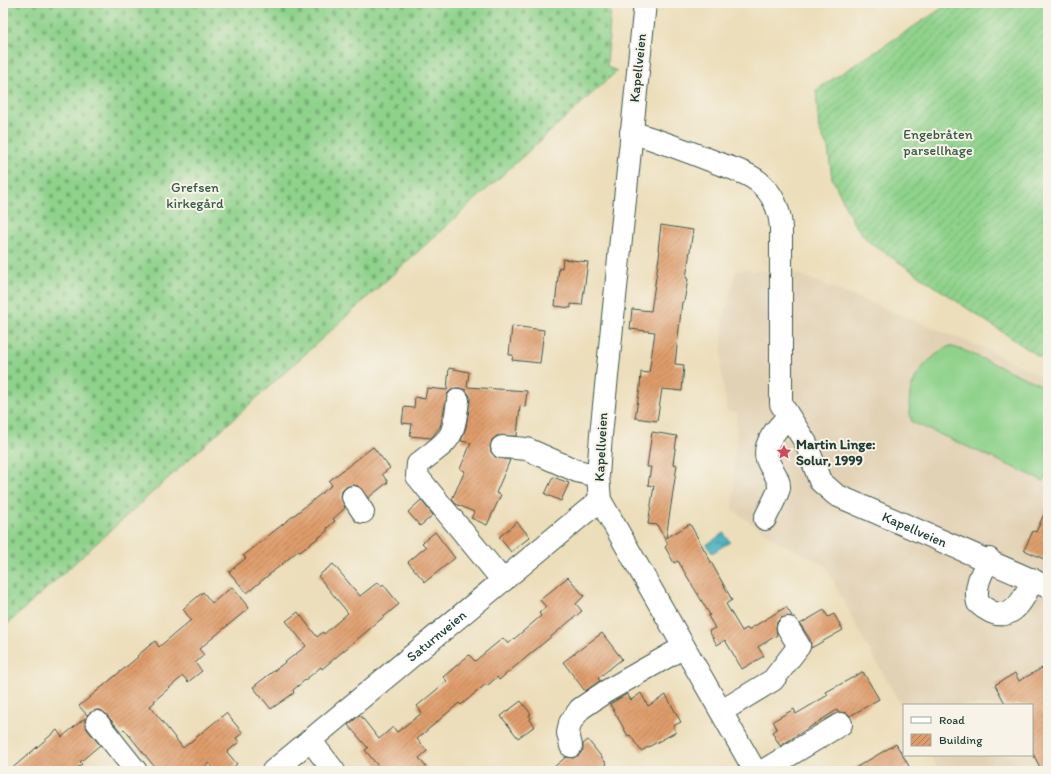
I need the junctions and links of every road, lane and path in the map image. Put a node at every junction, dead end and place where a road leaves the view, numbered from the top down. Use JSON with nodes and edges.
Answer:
{"nodes":[{"id":1,"x":645,"y":3,"type":"edge"},
{"id":2,"x":632,"y":132,"type":"junction"},
{"id":3,"x":458,"y":400,"type":"dead end"},
{"id":4,"x":788,"y":417,"type":"junction"},
{"id":5,"x":502,"y":447,"type":"dead end"},
{"id":6,"x":598,"y":476,"type":"junction"},
{"id":7,"x":600,"y":500,"type":"junction"},
{"id":8,"x":765,"y":519,"type":"dead end"},
{"id":9,"x":988,"y":559,"type":"junction"},
{"id":10,"x":503,"y":580,"type":"junction"},
{"id":11,"x":1040,"y":583,"type":"edge"},
{"id":12,"x":788,"y":628,"type":"dead end"},
{"id":13,"x":684,"y":648,"type":"junction"},
{"id":14,"x":722,"y":711,"type":"junction"},
{"id":15,"x":97,"y":722,"type":"dead end"},
{"id":16,"x":841,"y":724,"type":"dead end"},
{"id":17,"x":299,"y":745,"type":"junction"},
{"id":18,"x":571,"y":746,"type":"dead end"},
{"id":19,"x":752,"y":769,"type":"edge"},
{"id":20,"x":136,"y":771,"type":"edge"},
{"id":21,"x":273,"y":771,"type":"edge"},
{"id":22,"x":334,"y":771,"type":"edge"}],
"edges":[{"from":1,"to":2,"type":"street","name":"Kapellveien"},
{"from":2,"to":4,"type":"street","name":"Kapellveien"},
{"from":2,"to":6,"type":"street","name":"Kapellveien"},
{"from":3,"to":10,"type":"street"},
{"from":4,"to":8,"type":"street"},
{"from":4,"to":9,"type":"street","name":"Kapellveien"},
{"from":5,"to":6,"type":"street"},
{"from":6,"to":7,"type":"street","name":"Kapellveien"},
{"from":7,"to":10,"type":"street","name":"Saturnveien"},
{"from":7,"to":13,"type":"street","name":"Kapellveien"},
{"from":9,"to":11,"type":"street","name":"Kapellveien"},
{"from":9,"to":11,"type":"street","name":"Kapellveien"},
{"from":10,"to":17,"type":"street","name":"Saturnveien"},
{"from":12,"to":14,"type":"street"},
{"from":13,"to":14,"type":"street","name":"Kapellveien"},
{"from":13,"to":18,"type":"street"},
{"from":14,"to":19,"type":"street","name":"Kapellveien"},
{"from":15,"to":20,"type":"street"},
{"from":16,"to":19,"type":"street"},
{"from":17,"to":21,"type":"street","name":"Saturnveien"},
{"from":17,"to":22,"type":"street"}]}
